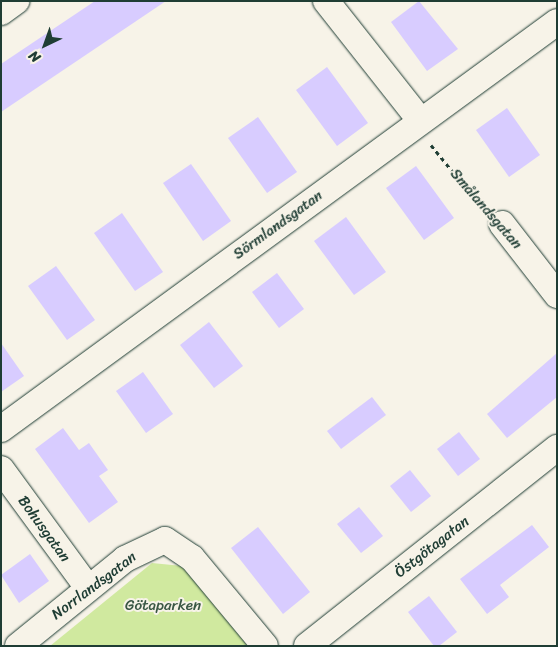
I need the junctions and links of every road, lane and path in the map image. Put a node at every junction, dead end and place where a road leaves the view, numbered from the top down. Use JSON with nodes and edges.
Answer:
{"nodes":[{"id":1,"x":16,"y":1,"type":"edge"},
{"id":2,"x":326,"y":1,"type":"edge"},
{"id":3,"x":1,"y":12,"type":"edge"},
{"id":4,"x":557,"y":22,"type":"edge"},
{"id":5,"x":417,"y":122,"type":"junction"},
{"id":6,"x":502,"y":224,"type":"joint"},
{"id":7,"x":557,"y":295,"type":"edge"},
{"id":8,"x":1,"y":429,"type":"edge"},
{"id":9,"x":557,"y":448,"type":"edge"},
{"id":10,"x":1,"y":469,"type":"edge"},
{"id":11,"x":88,"y":588,"type":"junction"},
{"id":12,"x":18,"y":646,"type":"edge"},
{"id":13,"x":265,"y":646,"type":"edge"},
{"id":14,"x":307,"y":646,"type":"edge"}],
"edges":[{"from":1,"to":3,"type":"street"},
{"from":2,"to":5,"type":"street"},
{"from":4,"to":5,"type":"street","name":"Sörmlandsgatan"},
{"from":5,"to":6,"type":"path","name":"Smålandsgatan"},
{"from":5,"to":8,"type":"street","name":"Sörmlandsgatan"},
{"from":6,"to":7,"type":"street","name":"Smålandsgatan"},
{"from":9,"to":14,"type":"street","name":"Östgötagatan"},
{"from":10,"to":11,"type":"street","name":"Bohusgatan"},
{"from":11,"to":12,"type":"street","name":"Norrlandsgatan"},
{"from":11,"to":13,"type":"street","name":"Norrlandsgatan"}]}
